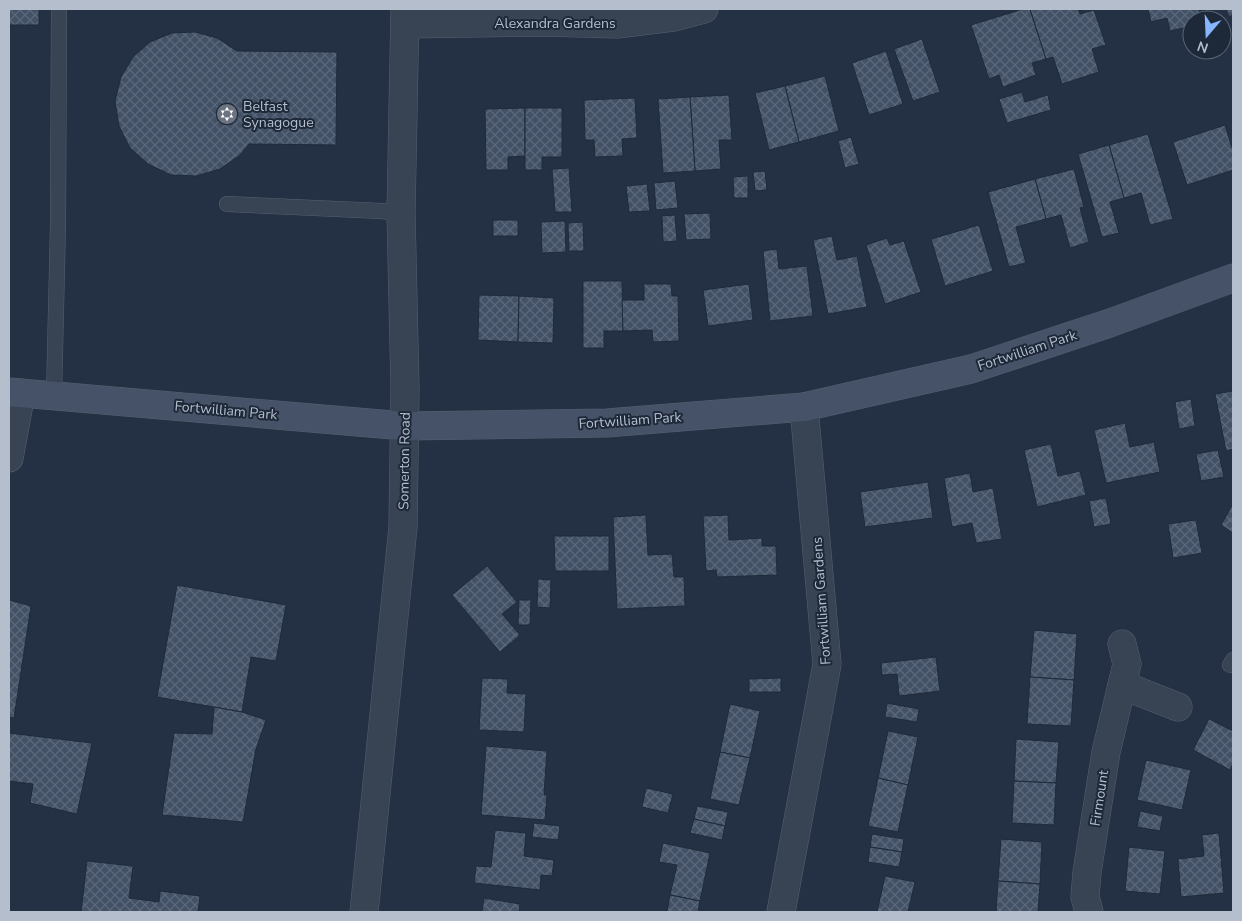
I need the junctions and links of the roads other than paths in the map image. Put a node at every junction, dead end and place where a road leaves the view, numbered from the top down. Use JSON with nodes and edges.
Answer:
{"nodes":[{"id":1,"x":59,"y":9,"type":"edge"},
{"id":2,"x":704,"y":9,"type":"edge"},
{"id":3,"x":404,"y":16,"type":"edge"},
{"id":4,"x":227,"y":204,"type":"dead end"},
{"id":5,"x":401,"y":213,"type":"junction"},
{"id":6,"x":1233,"y":278,"type":"edge"},
{"id":7,"x":15,"y":392,"type":"edge"},
{"id":8,"x":54,"y":396,"type":"junction"},
{"id":9,"x":804,"y":406,"type":"junction"},
{"id":10,"x":404,"y":426,"type":"junction"},
{"id":11,"x":9,"y":458,"type":"edge"},
{"id":12,"x":1122,"y":644,"type":"dead end"},
{"id":13,"x":1122,"y":685,"type":"junction"},
{"id":14,"x":1178,"y":707,"type":"dead end"},
{"id":15,"x":364,"y":912,"type":"edge"},
{"id":16,"x":781,"y":912,"type":"edge"},
{"id":17,"x":1089,"y":912,"type":"edge"}],
"edges":[{"from":1,"to":8,"type":"lane"},
{"from":2,"to":3,"type":"street","name":"Alexandra Gardens"},
{"from":3,"to":5,"type":"street","name":"Somerton Road"},
{"from":4,"to":5,"type":"lane"},
{"from":5,"to":10,"type":"street","name":"Somerton Road"},
{"from":6,"to":9,"type":"street","name":"Fortwilliam Park"},
{"from":7,"to":8,"type":"street","name":"Fortwilliam Park"},
{"from":7,"to":11,"type":"street"},
{"from":8,"to":10,"type":"street","name":"Fortwilliam Park"},
{"from":9,"to":10,"type":"street","name":"Fortwilliam Park"},
{"from":9,"to":16,"type":"street","name":"Fortwilliam Gardens"},
{"from":10,"to":15,"type":"street","name":"Somerton Road"},
{"from":12,"to":13,"type":"street","name":"Firmount"},
{"from":13,"to":14,"type":"street"},
{"from":13,"to":17,"type":"street","name":"Firmount"}]}
